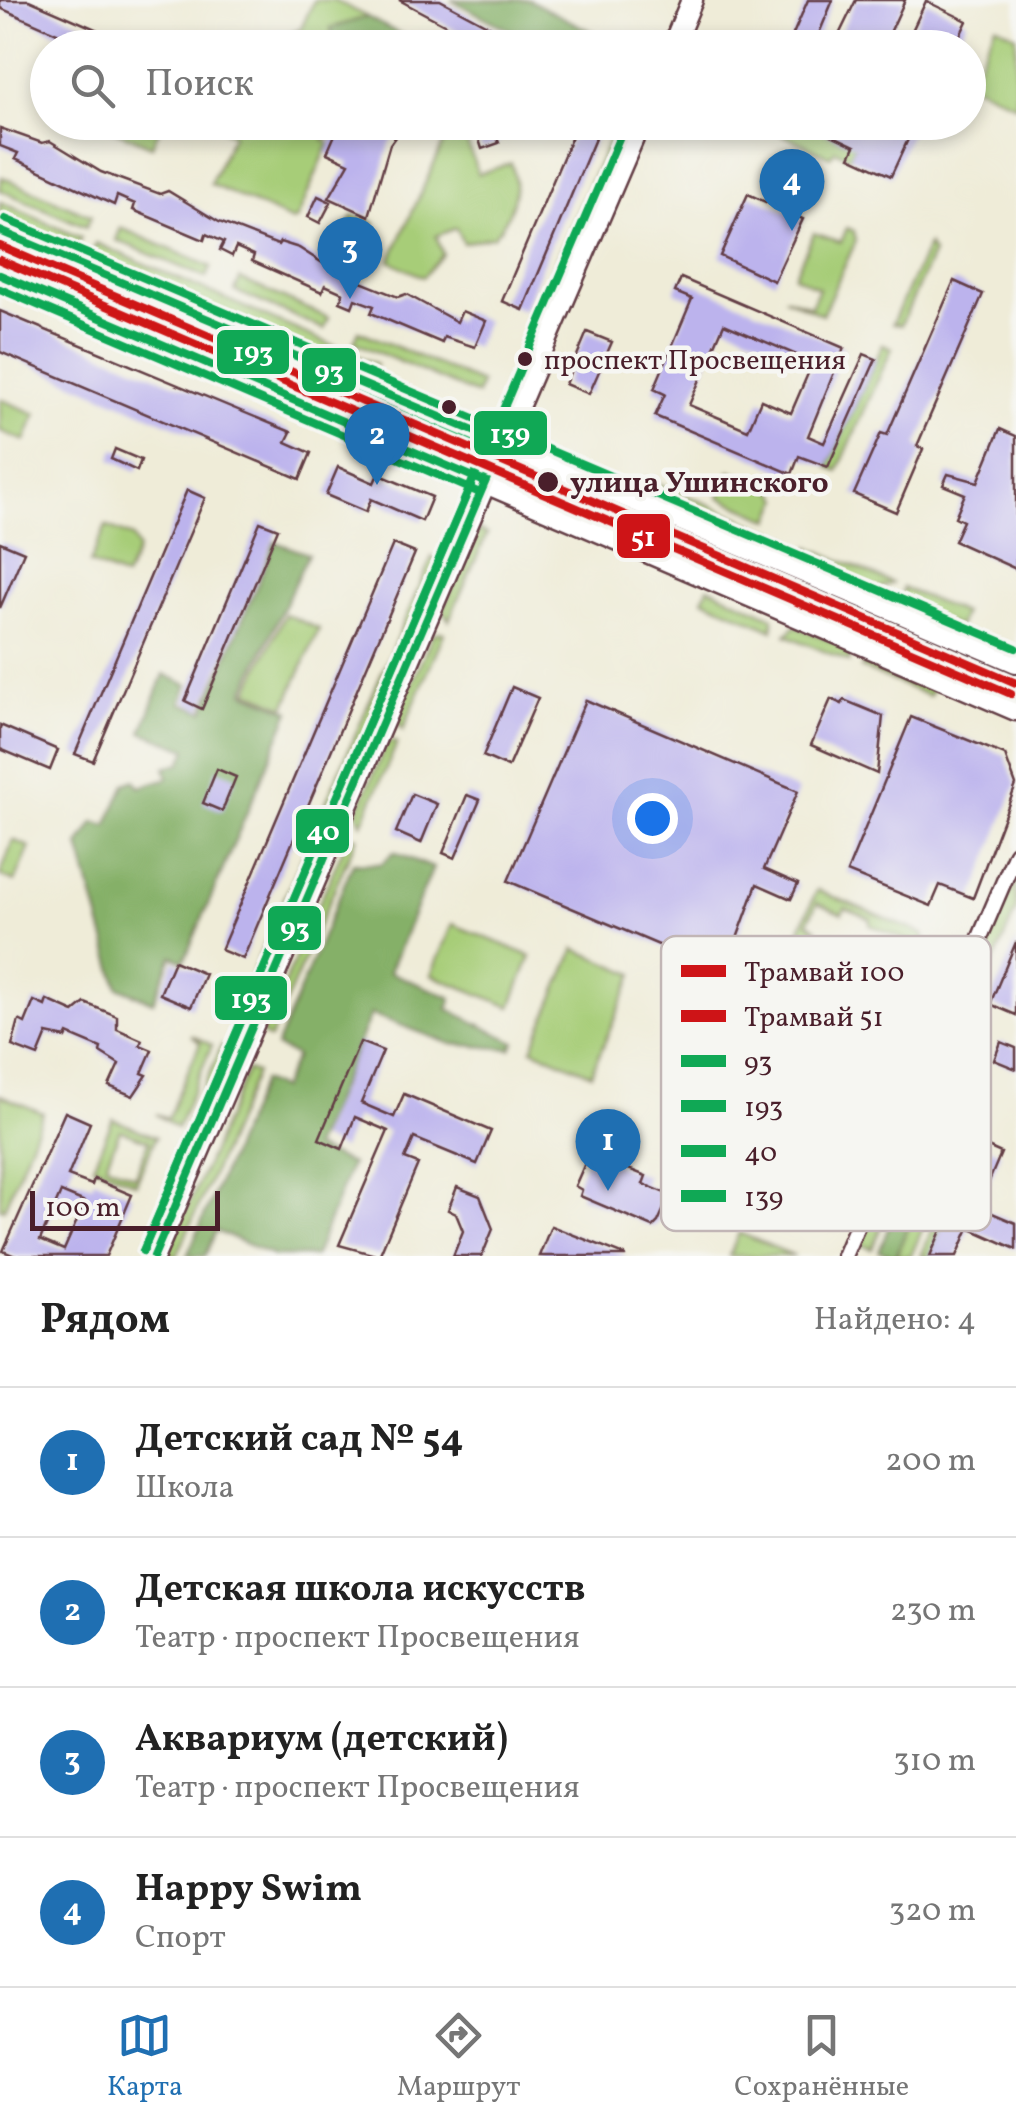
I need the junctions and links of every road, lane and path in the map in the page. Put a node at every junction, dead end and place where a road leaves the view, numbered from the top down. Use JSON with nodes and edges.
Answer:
{"nodes":[{"id":1,"x":692,"y":0,"type":"edge"},
{"id":2,"x":680,"y":30,"type":"edge"},
{"id":3,"x":632,"y":140,"type":"edge"},
{"id":4,"x":0,"y":230,"type":"edge"},
{"id":5,"x":0,"y":275,"type":"edge"},
{"id":6,"x":502,"y":443,"type":"junction"},
{"id":7,"x":486,"y":482,"type":"junction"},
{"id":8,"x":1016,"y":662,"type":"edge"},
{"id":9,"x":1016,"y":710,"type":"edge"},
{"id":10,"x":1016,"y":853,"type":"edge"},
{"id":11,"x":981,"y":936,"type":"edge"},
{"id":12,"x":855,"y":1231,"type":"edge"},
{"id":13,"x":154,"y":1256,"type":"edge"},
{"id":14,"x":844,"y":1256,"type":"edge"}],
"edges":[{"from":1,"to":2,"type":"main road"},
{"from":3,"to":6,"type":"main road"},
{"from":4,"to":6,"type":"main road"},
{"from":5,"to":7,"type":"main road"},
{"from":6,"to":7,"type":"main road"},
{"from":6,"to":8,"type":"main road"},
{"from":7,"to":9,"type":"main road"},
{"from":7,"to":13,"type":"main road"},
{"from":10,"to":11,"type":"street"},
{"from":12,"to":14,"type":"street"}]}
